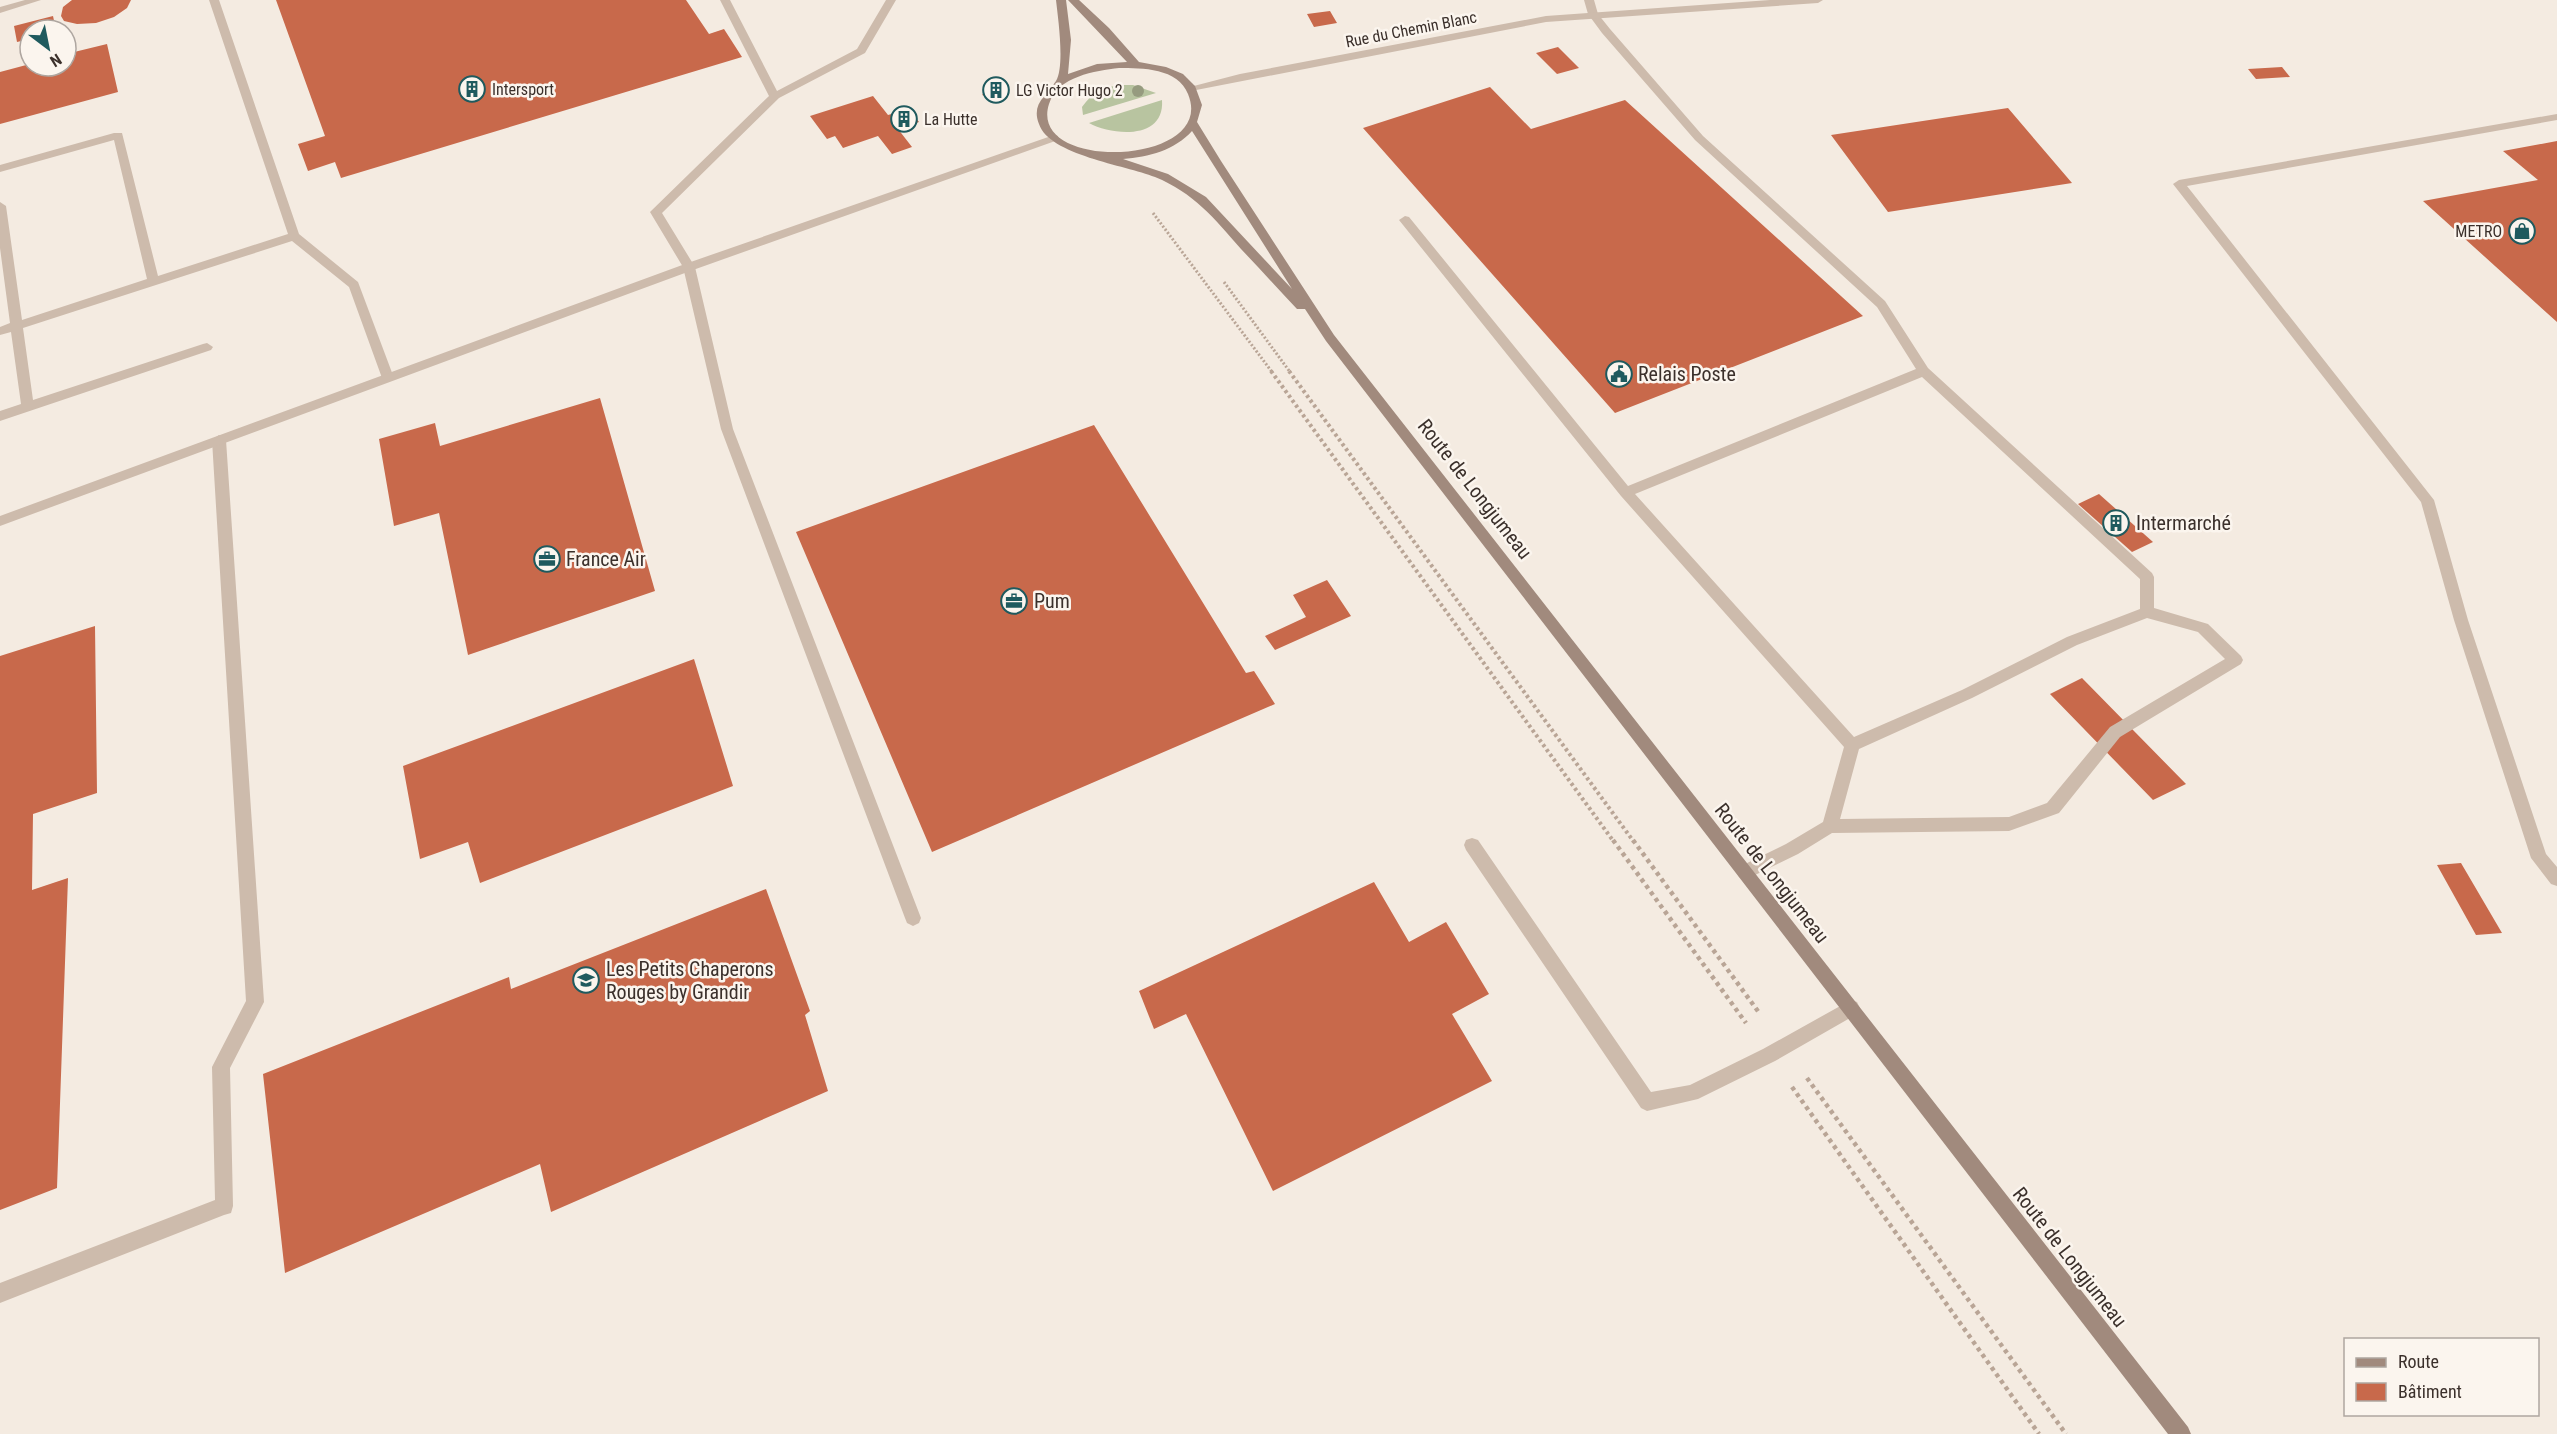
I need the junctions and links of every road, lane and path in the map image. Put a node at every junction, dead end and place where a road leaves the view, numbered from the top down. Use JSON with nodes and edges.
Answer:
{"nodes":[{"id":1,"x":36,"y":0,"type":"edge"},
{"id":2,"x":214,"y":0,"type":"edge"},
{"id":3,"x":725,"y":0,"type":"edge"},
{"id":4,"x":891,"y":0,"type":"edge"},
{"id":5,"x":1061,"y":0,"type":"edge"},
{"id":6,"x":1073,"y":0,"type":"edge"},
{"id":7,"x":1818,"y":0,"type":"edge"},
{"id":8,"x":1591,"y":7,"type":"edge"},
{"id":9,"x":0,"y":10,"type":"edge"},
{"id":10,"x":1135,"y":64,"type":"junction"},
{"id":11,"x":1062,"y":80,"type":"junction"},
{"id":12,"x":1191,"y":88,"type":"junction"},
{"id":13,"x":775,"y":96,"type":"junction"},
{"id":14,"x":2557,"y":117,"type":"edge"},
{"id":15,"x":1193,"y":123,"type":"junction"},
{"id":16,"x":1054,"y":138,"type":"junction"},
{"id":17,"x":1102,"y":156,"type":"junction"},
{"id":18,"x":0,"y":169,"type":"edge"},
{"id":19,"x":0,"y":206,"type":"edge"},
{"id":20,"x":1152,"y":212,"type":"dead end"},
{"id":21,"x":1405,"y":220,"type":"dead end"},
{"id":22,"x":294,"y":236,"type":"junction"},
{"id":23,"x":689,"y":267,"type":"junction"},
{"id":24,"x":1220,"y":276,"type":"dead end"},
{"id":25,"x":154,"y":282,"type":"junction"},
{"id":26,"x":17,"y":326,"type":"junction"},
{"id":27,"x":0,"y":331,"type":"edge"},
{"id":28,"x":1330,"y":338,"type":"junction"},
{"id":29,"x":207,"y":347,"type":"dead end"},
{"id":30,"x":1924,"y":370,"type":"junction"},
{"id":31,"x":387,"y":378,"type":"junction"},
{"id":32,"x":28,"y":407,"type":"junction"},
{"id":33,"x":0,"y":416,"type":"edge"},
{"id":34,"x":219,"y":440,"type":"junction"},
{"id":35,"x":1626,"y":492,"type":"junction"},
{"id":36,"x":0,"y":521,"type":"edge"},
{"id":37,"x":2147,"y":612,"type":"junction"},
{"id":38,"x":1852,"y":745,"type":"junction"},
{"id":39,"x":1830,"y":826,"type":"junction"},
{"id":40,"x":1472,"y":845,"type":"dead end"},
{"id":41,"x":1744,"y":872,"type":"junction"},
{"id":42,"x":2557,"y":879,"type":"edge"},
{"id":43,"x":913,"y":918,"type":"dead end"},
{"id":44,"x":1851,"y":1008,"type":"junction"},
{"id":45,"x":1776,"y":1051,"type":"junction"},
{"id":46,"x":0,"y":1293,"type":"edge"},
{"id":47,"x":2039,"y":1434,"type":"edge"},
{"id":48,"x":2066,"y":1434,"type":"edge"},
{"id":49,"x":2181,"y":1434,"type":"edge"}],
"edges":[{"from":1,"to":9,"type":"street"},
{"from":2,"to":22,"type":"street"},
{"from":3,"to":13,"type":"street"},
{"from":4,"to":13,"type":"street"},
{"from":5,"to":11,"type":"street"},
{"from":6,"to":10,"type":"street"},
{"from":7,"to":8,"type":"street","name":"Rue du Chemin Blanc"},
{"from":8,"to":12,"type":"street","name":"Rue du Chemin Blanc"},
{"from":8,"to":30,"type":"street"},
{"from":10,"to":11,"type":"street"},
{"from":10,"to":12,"type":"street"},
{"from":11,"to":16,"type":"street"},
{"from":12,"to":15,"type":"street"},
{"from":13,"to":23,"type":"street"},
{"from":14,"to":42,"type":"street"},
{"from":15,"to":17,"type":"street","name":"Route de Longjumeau"},
{"from":15,"to":28,"type":"street","name":"Route de Longjumeau"},
{"from":16,"to":17,"type":"street","name":"Route de Longjumeau"},
{"from":16,"to":23,"type":"street"},
{"from":17,"to":28,"type":"street","name":"Route de Longjumeau"},
{"from":18,"to":25,"type":"street"},
{"from":19,"to":26,"type":"street"},
{"from":20,"to":45,"type":"path"},
{"from":21,"to":35,"type":"street"},
{"from":22,"to":25,"type":"street"},
{"from":22,"to":31,"type":"street"},
{"from":23,"to":31,"type":"street"},
{"from":23,"to":43,"type":"street"},
{"from":24,"to":45,"type":"path"},
{"from":25,"to":26,"type":"street"},
{"from":26,"to":27,"type":"street"},
{"from":26,"to":32,"type":"street"},
{"from":28,"to":41,"type":"street","name":"Route de Longjumeau"},
{"from":29,"to":32,"type":"street"},
{"from":30,"to":35,"type":"street"},
{"from":30,"to":37,"type":"street"},
{"from":31,"to":34,"type":"street"},
{"from":32,"to":33,"type":"street"},
{"from":34,"to":36,"type":"street"},
{"from":34,"to":46,"type":"street"},
{"from":35,"to":38,"type":"street"},
{"from":37,"to":38,"type":"street"},
{"from":37,"to":39,"type":"street"},
{"from":38,"to":39,"type":"street"},
{"from":39,"to":41,"type":"street"},
{"from":40,"to":45,"type":"street"},
{"from":41,"to":44,"type":"street","name":"Route de Longjumeau"},
{"from":44,"to":45,"type":"street"},
{"from":44,"to":49,"type":"street","name":"Route de Longjumeau"},
{"from":45,"to":47,"type":"path"},
{"from":45,"to":48,"type":"path"}]}
